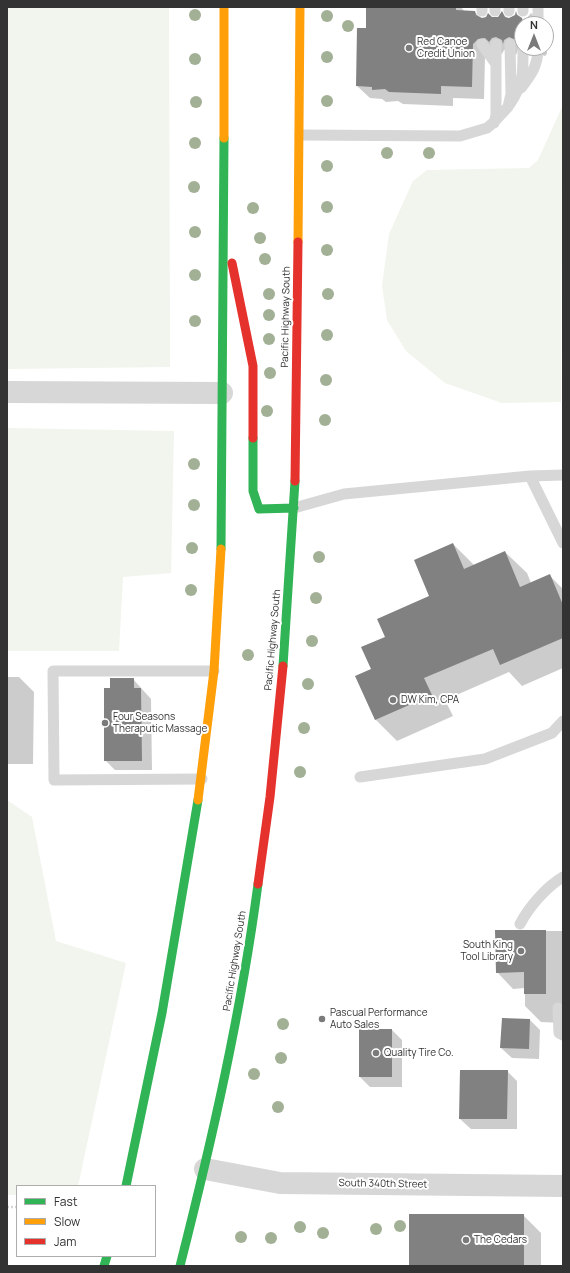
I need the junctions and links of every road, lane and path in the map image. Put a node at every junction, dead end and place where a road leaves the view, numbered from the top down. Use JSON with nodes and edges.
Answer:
{"nodes":[{"id":1,"x":224,"y":7,"type":"edge"},
{"id":2,"x":300,"y":7,"type":"edge"},
{"id":3,"x":482,"y":44,"type":"dead end"},
{"id":4,"x":496,"y":44,"type":"dead end"},
{"id":5,"x":510,"y":44,"type":"dead end"},
{"id":6,"x":523,"y":56,"type":"edge"},
{"id":7,"x":538,"y":56,"type":"edge"},
{"id":8,"x":496,"y":64,"type":"junction"},
{"id":9,"x":520,"y":89,"type":"junction"},
{"id":10,"x":508,"y":107,"type":"junction"},
{"id":11,"x":493,"y":123,"type":"junction"},
{"id":12,"x":300,"y":135,"type":"junction"},
{"id":13,"x":223,"y":219,"type":"junction"},
{"id":14,"x":7,"y":392,"type":"edge"},
{"id":15,"x":222,"y":393,"type":"junction"},
{"id":16,"x":563,"y":475,"type":"edge"},
{"id":17,"x":530,"y":476,"type":"junction"},
{"id":18,"x":294,"y":508,"type":"junction"},
{"id":19,"x":563,"y":543,"type":"edge"},
{"id":20,"x":214,"y":671,"type":"junction"},
{"id":21,"x":563,"y":721,"type":"edge"},
{"id":22,"x":360,"y":777,"type":"dead end"},
{"id":23,"x":202,"y":779,"type":"junction"},
{"id":24,"x":563,"y":877,"type":"edge"},
{"id":25,"x":520,"y":924,"type":"dead end"},
{"id":26,"x":558,"y":1008,"type":"dead end"},
{"id":27,"x":563,"y":1035,"type":"edge"},
{"id":28,"x":205,"y":1169,"type":"junction"},
{"id":29,"x":126,"y":1185,"type":"edge"},
{"id":30,"x":563,"y":1186,"type":"edge"},
{"id":31,"x":180,"y":1266,"type":"edge"}],
"edges":[{"from":1,"to":13,"type":"main road"},
{"from":2,"to":12,"type":"main road","name":"Pacific Highway South"},
{"from":3,"to":8,"type":"lane"},
{"from":4,"to":8,"type":"lane"},
{"from":5,"to":10,"type":"lane"},
{"from":6,"to":9,"type":"lane"},
{"from":7,"to":9,"type":"lane"},
{"from":8,"to":11,"type":"lane"},
{"from":9,"to":10,"type":"lane"},
{"from":10,"to":11,"type":"lane"},
{"from":11,"to":12,"type":"lane"},
{"from":12,"to":18,"type":"main road","name":"Pacific Highway South"},
{"from":13,"to":15,"type":"main road"},
{"from":13,"to":18,"type":"main road"},
{"from":14,"to":15,"type":"street"},
{"from":15,"to":20,"type":"main road"},
{"from":16,"to":17,"type":"lane"},
{"from":17,"to":18,"type":"lane"},
{"from":17,"to":19,"type":"lane"},
{"from":18,"to":28,"type":"main road","name":"Pacific Highway South"},
{"from":20,"to":23,"type":"main road"},
{"from":20,"to":23,"type":"lane"},
{"from":21,"to":22,"type":"lane"},
{"from":23,"to":29,"type":"main road"},
{"from":24,"to":25,"type":"lane"},
{"from":26,"to":27,"type":"lane"},
{"from":28,"to":30,"type":"street","name":"South 340th Street"},
{"from":28,"to":31,"type":"main road","name":"Pacific Highway South"}]}
